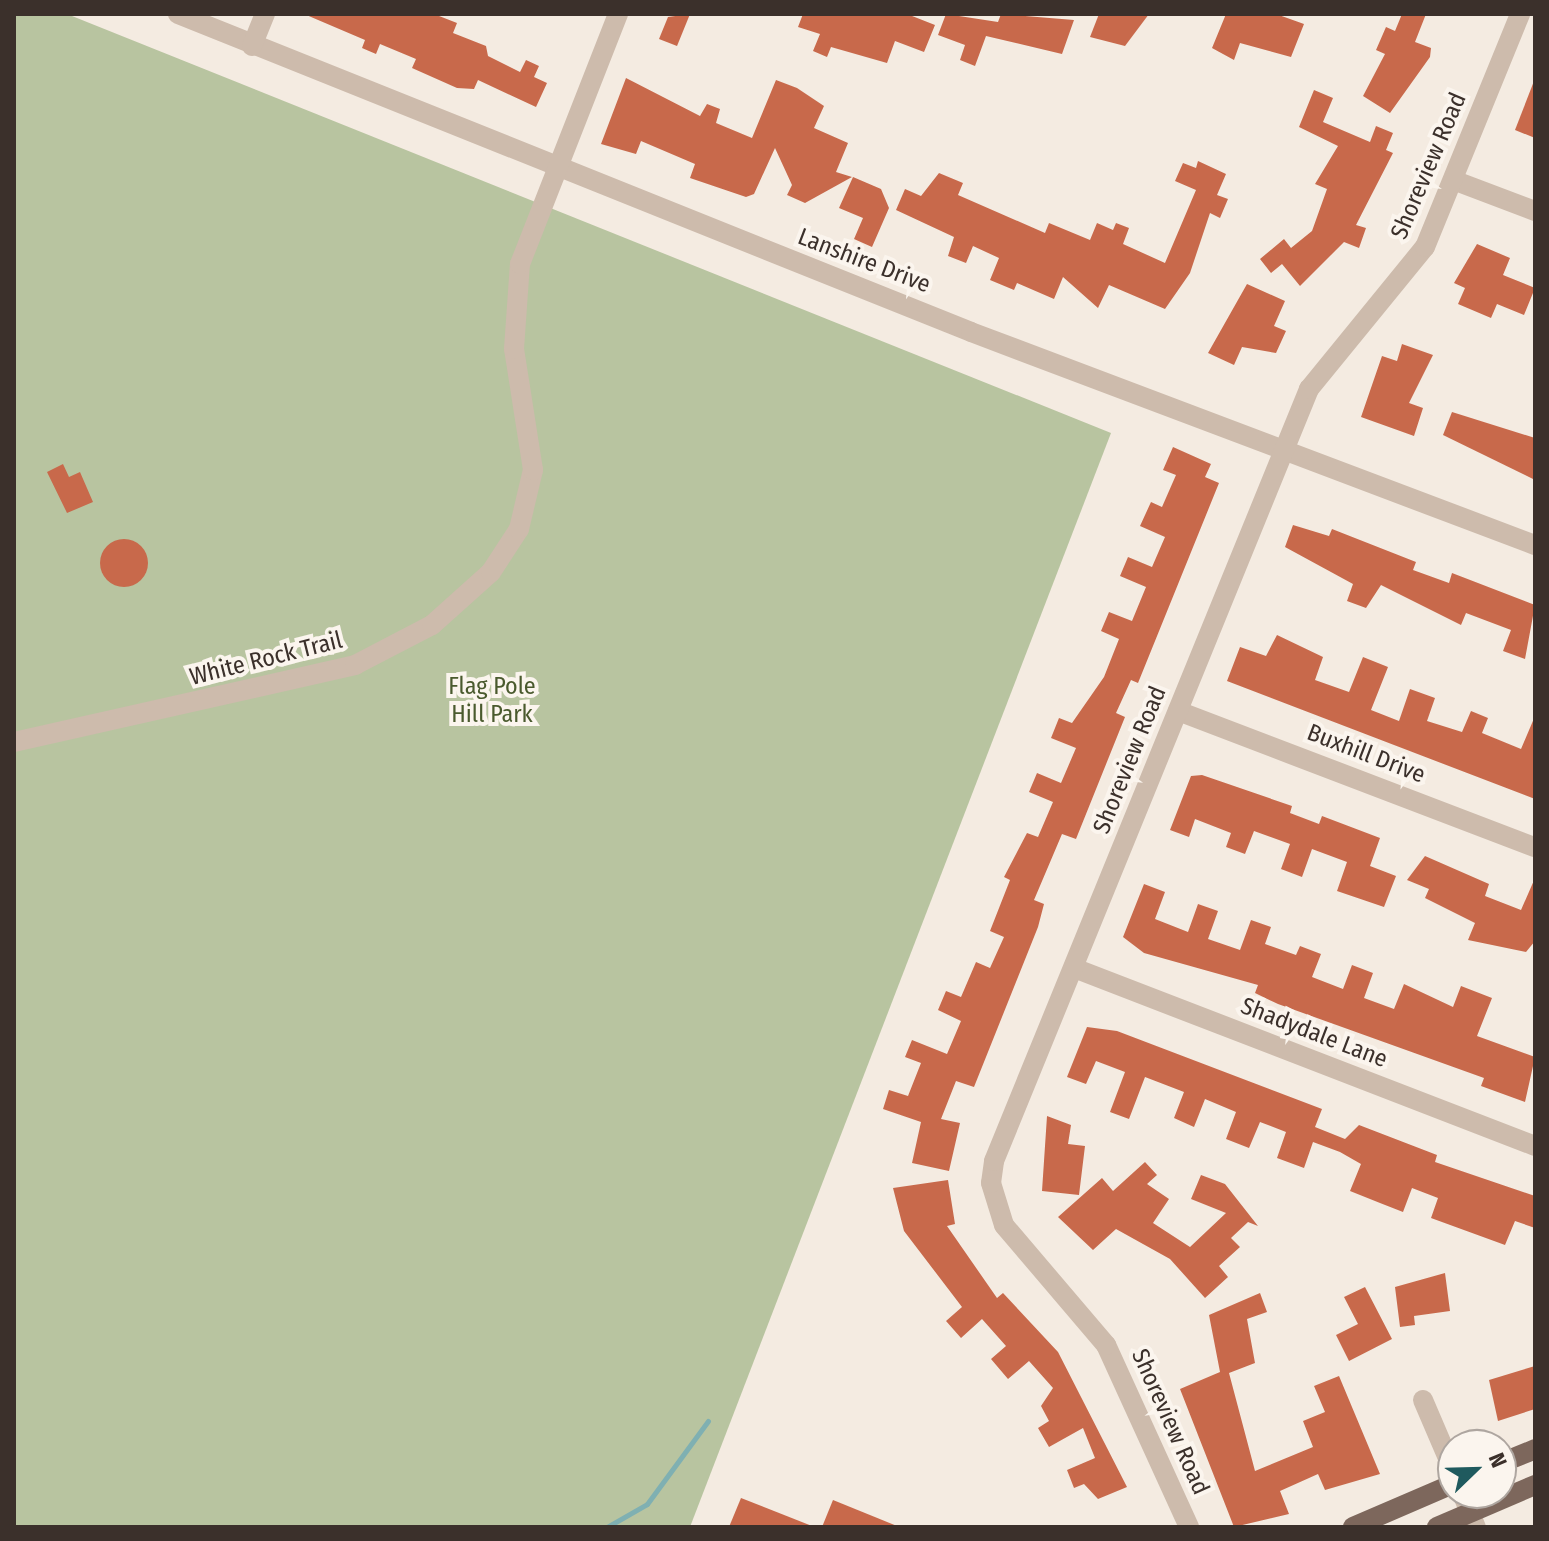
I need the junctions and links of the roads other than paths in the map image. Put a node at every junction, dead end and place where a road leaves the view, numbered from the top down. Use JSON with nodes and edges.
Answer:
{"nodes":[{"id":1,"x":178,"y":14,"type":"edge"},
{"id":2,"x":265,"y":14,"type":"edge"},
{"id":3,"x":618,"y":14,"type":"edge"},
{"id":4,"x":1520,"y":14,"type":"edge"},
{"id":5,"x":252,"y":46,"type":"junction"},
{"id":6,"x":557,"y":169,"type":"junction"},
{"id":7,"x":1453,"y":180,"type":"junction"},
{"id":8,"x":1535,"y":211,"type":"edge"},
{"id":9,"x":1285,"y":449,"type":"junction"},
{"id":10,"x":1535,"y":545,"type":"edge"},
{"id":11,"x":1178,"y":711,"type":"junction"},
{"id":12,"x":14,"y":742,"type":"edge"},
{"id":13,"x":1535,"y":847,"type":"edge"},
{"id":14,"x":1074,"y":968,"type":"junction"},
{"id":15,"x":1535,"y":1146,"type":"edge"},
{"id":16,"x":1423,"y":1400,"type":"dead end"},
{"id":17,"x":1437,"y":1433,"type":"edge"},
{"id":18,"x":1535,"y":1485,"type":"edge"},
{"id":19,"x":1437,"y":1491,"type":"edge"},
{"id":20,"x":1469,"y":1511,"type":"edge"},
{"id":21,"x":1189,"y":1527,"type":"edge"},
{"id":22,"x":1353,"y":1527,"type":"edge"},
{"id":23,"x":1437,"y":1527,"type":"edge"}],
"edges":[{"from":1,"to":5,"type":"street","name":"Lanshire Drive"},
{"from":2,"to":5,"type":"street"},
{"from":3,"to":6,"type":"street","name":"White Rock Trail"},
{"from":4,"to":7,"type":"street","name":"Shoreview Road"},
{"from":5,"to":6,"type":"street","name":"Lanshire Drive"},
{"from":6,"to":9,"type":"street","name":"Lanshire Drive"},
{"from":6,"to":12,"type":"street","name":"White Rock Trail"},
{"from":7,"to":8,"type":"street"},
{"from":7,"to":9,"type":"street","name":"Shoreview Road"},
{"from":9,"to":10,"type":"street","name":"Lanshire Drive"},
{"from":9,"to":11,"type":"street","name":"Shoreview Road"},
{"from":11,"to":13,"type":"street","name":"Buxhill Drive"},
{"from":11,"to":14,"type":"street","name":"Shoreview Road"},
{"from":14,"to":15,"type":"street","name":"Shadydale Lane"},
{"from":14,"to":21,"type":"street","name":"Shoreview Road"},
{"from":16,"to":17,"type":"street"},
{"from":18,"to":20,"type":"main road"},
{"from":19,"to":22,"type":"main road"},
{"from":20,"to":23,"type":"main road"}]}
